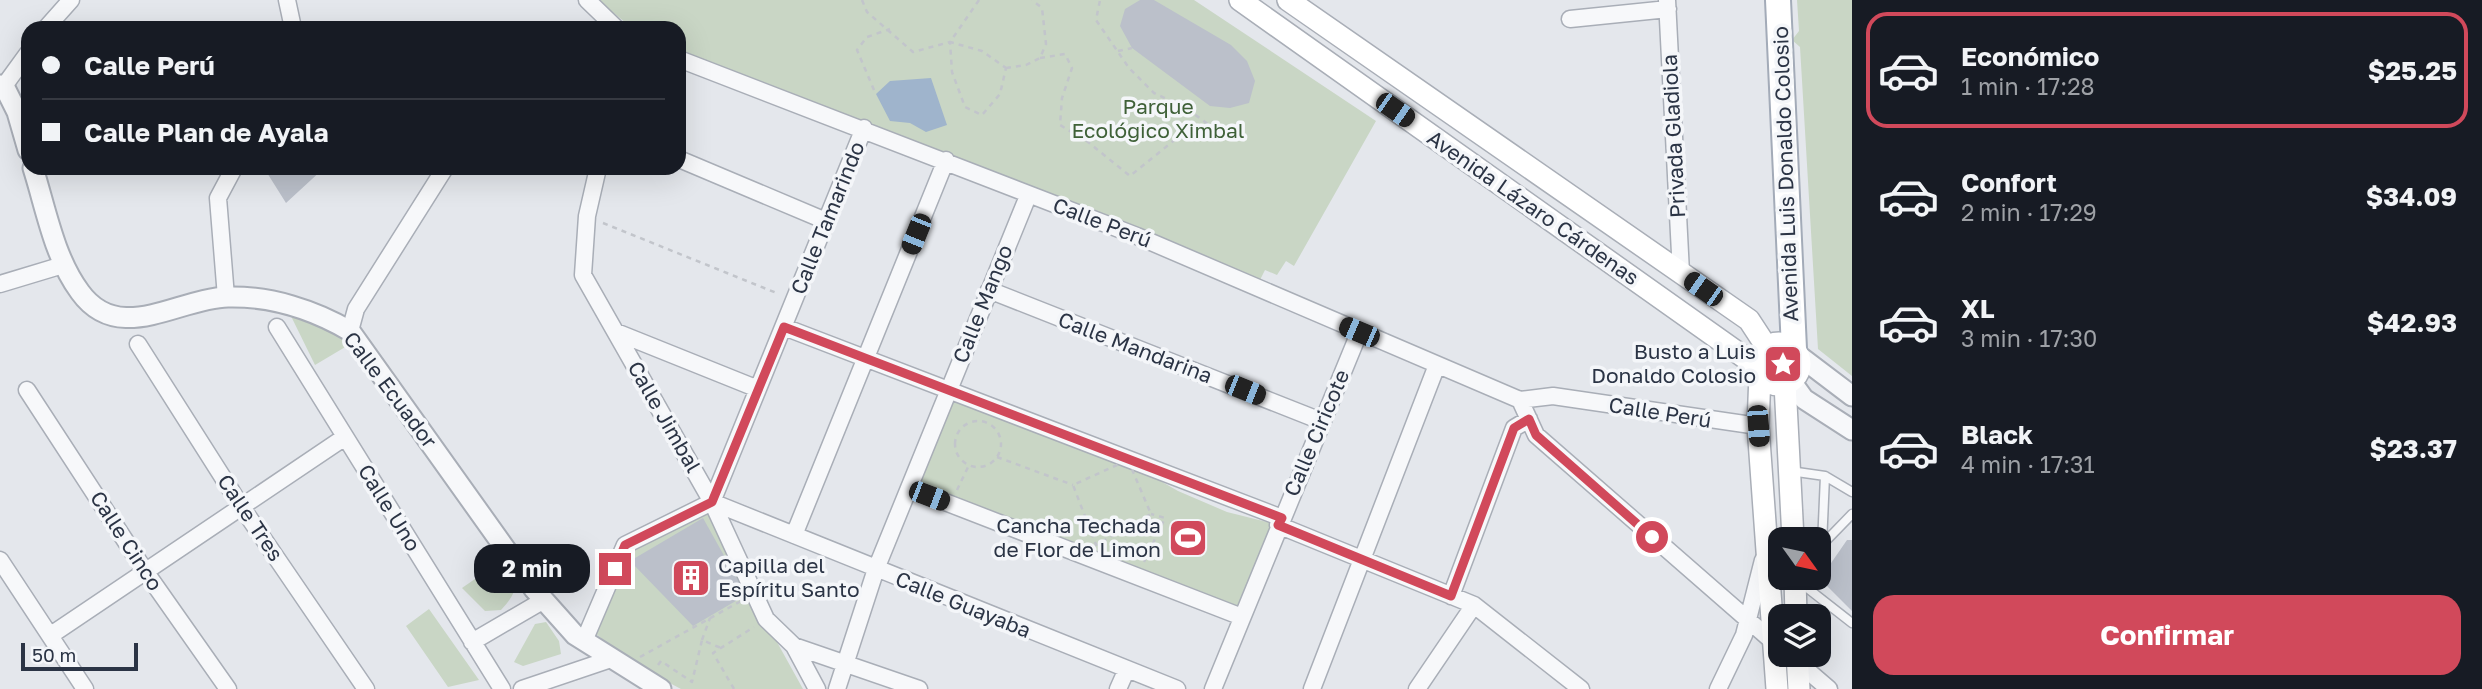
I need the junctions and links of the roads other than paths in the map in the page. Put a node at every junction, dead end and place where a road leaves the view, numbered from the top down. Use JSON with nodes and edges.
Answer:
{"nodes":[{"id":1,"x":71,"y":0,"type":"edge"},
{"id":2,"x":286,"y":0,"type":"edge"},
{"id":3,"x":587,"y":0,"type":"edge"},
{"id":4,"x":1240,"y":0,"type":"edge"},
{"id":5,"x":1288,"y":0,"type":"edge"},
{"id":6,"x":1764,"y":0,"type":"edge"},
{"id":7,"x":1778,"y":0,"type":"edge"},
{"id":8,"x":1667,"y":4,"type":"edge"},
{"id":9,"x":1570,"y":19,"type":"dead end"},
{"id":10,"x":52,"y":21,"type":"edge"},
{"id":11,"x":291,"y":21,"type":"edge"},
{"id":12,"x":610,"y":21,"type":"edge"},
{"id":13,"x":21,"y":62,"type":"edge"},
{"id":14,"x":686,"y":62,"type":"edge"},
{"id":15,"x":2,"y":86,"type":"edge"},
{"id":16,"x":21,"y":126,"type":"edge"},
{"id":17,"x":864,"y":128,"type":"junction"},
{"id":18,"x":946,"y":160,"type":"junction"},
{"id":19,"x":686,"y":162,"type":"edge"},
{"id":20,"x":35,"y":175,"type":"edge"},
{"id":21,"x":230,"y":175,"type":"edge"},
{"id":22,"x":441,"y":175,"type":"edge"},
{"id":23,"x":596,"y":175,"type":"edge"},
{"id":24,"x":1028,"y":196,"type":"junction"},
{"id":25,"x":826,"y":221,"type":"junction"},
{"id":26,"x":63,"y":265,"type":"junction"},
{"id":27,"x":1681,"y":273,"type":"junction"},
{"id":28,"x":0,"y":284,"type":"edge"},
{"id":29,"x":989,"y":290,"type":"junction"},
{"id":30,"x":226,"y":297,"type":"junction"},
{"id":31,"x":276,"y":327,"type":"dead end"},
{"id":32,"x":784,"y":327,"type":"junction"},
{"id":33,"x":350,"y":331,"type":"junction"},
{"id":34,"x":615,"y":332,"type":"junction"},
{"id":35,"x":1359,"y":332,"type":"junction"},
{"id":36,"x":138,"y":345,"type":"dead end"},
{"id":37,"x":1784,"y":348,"type":"junction"},
{"id":38,"x":866,"y":359,"type":"junction"},
{"id":39,"x":1437,"y":365,"type":"junction"},
{"id":40,"x":1759,"y":370,"type":"junction"},
{"id":41,"x":1788,"y":383,"type":"junction"},
{"id":42,"x":758,"y":389,"type":"junction"},
{"id":43,"x":27,"y":390,"type":"dead end"},
{"id":44,"x":948,"y":391,"type":"junction"},
{"id":45,"x":1852,"y":396,"type":"edge"},
{"id":46,"x":1520,"y":400,"type":"junction"},
{"id":47,"x":1529,"y":419,"type":"junction"},
{"id":48,"x":1321,"y":421,"type":"junction"},
{"id":49,"x":1758,"y":426,"type":"junction"},
{"id":50,"x":1852,"y":430,"type":"edge"},
{"id":51,"x":345,"y":437,"type":"junction"},
{"id":52,"x":1790,"y":471,"type":"junction"},
{"id":53,"x":1825,"y":476,"type":"junction"},
{"id":54,"x":909,"y":488,"type":"junction"},
{"id":55,"x":1852,"y":492,"type":"edge"},
{"id":56,"x":712,"y":502,"type":"junction"},
{"id":57,"x":241,"y":506,"type":"junction"},
{"id":58,"x":1852,"y":514,"type":"edge"},
{"id":59,"x":1280,"y":522,"type":"junction"},
{"id":60,"x":1792,"y":527,"type":"edge"},
{"id":61,"x":1821,"y":527,"type":"edge"},
{"id":62,"x":794,"y":535,"type":"junction"},
{"id":63,"x":1831,"y":536,"type":"edge"},
{"id":64,"x":1767,"y":544,"type":"junction"},
{"id":65,"x":0,"y":560,"type":"edge"},
{"id":66,"x":1363,"y":560,"type":"junction"},
{"id":67,"x":876,"y":569,"type":"junction"},
{"id":68,"x":145,"y":571,"type":"junction"},
{"id":69,"x":6,"y":580,"type":"edge"},
{"id":70,"x":1810,"y":590,"type":"edge"},
{"id":71,"x":1451,"y":596,"type":"junction"},
{"id":72,"x":544,"y":600,"type":"junction"},
{"id":73,"x":1778,"y":604,"type":"edge"},
{"id":74,"x":1474,"y":605,"type":"junction"},
{"id":75,"x":1242,"y":617,"type":"junction"},
{"id":76,"x":1748,"y":622,"type":"junction"},
{"id":77,"x":1852,"y":623,"type":"edge"},
{"id":78,"x":51,"y":635,"type":"junction"},
{"id":79,"x":1768,"y":637,"type":"edge"},
{"id":80,"x":584,"y":641,"type":"junction"},
{"id":81,"x":472,"y":642,"type":"junction"},
{"id":82,"x":794,"y":646,"type":"junction"},
{"id":83,"x":611,"y":659,"type":"junction"},
{"id":84,"x":845,"y":664,"type":"junction"},
{"id":85,"x":1783,"y":667,"type":"edge"},
{"id":86,"x":1792,"y":667,"type":"edge"},
{"id":87,"x":1804,"y":667,"type":"edge"},
{"id":88,"x":1126,"y":671,"type":"junction"},
{"id":89,"x":569,"y":681,"type":"edge"},
{"id":90,"x":657,"y":681,"type":"edge"},
{"id":91,"x":80,"y":687,"type":"edge"},
{"id":92,"x":228,"y":689,"type":"edge"},
{"id":93,"x":366,"y":689,"type":"edge"},
{"id":94,"x":502,"y":689,"type":"edge"},
{"id":95,"x":522,"y":689,"type":"edge"},
{"id":96,"x":817,"y":689,"type":"edge"},
{"id":97,"x":837,"y":689,"type":"edge"},
{"id":98,"x":919,"y":689,"type":"edge"},
{"id":99,"x":1118,"y":689,"type":"edge"},
{"id":100,"x":1177,"y":689,"type":"edge"},
{"id":101,"x":1213,"y":689,"type":"edge"},
{"id":102,"x":1312,"y":689,"type":"edge"},
{"id":103,"x":1417,"y":689,"type":"edge"},
{"id":104,"x":1581,"y":689,"type":"edge"},
{"id":105,"x":1718,"y":689,"type":"edge"},
{"id":106,"x":1777,"y":689,"type":"edge"},
{"id":107,"x":1799,"y":689,"type":"edge"},
{"id":108,"x":1829,"y":689,"type":"edge"}],
"edges":[{"from":1,"to":10,"type":"street"},
{"from":2,"to":11,"type":"street"},
{"from":3,"to":12,"type":"street"},
{"from":4,"to":40,"type":"main road","name":"Avenida Lázaro Cárdenas"},
{"from":5,"to":27,"type":"main road","name":"Avenida Lázaro Cárdenas"},
{"from":6,"to":37,"type":"main road"},
{"from":7,"to":37,"type":"main road","name":"Avenida Luis Donaldo Colosio"},
{"from":8,"to":9,"type":"street"},
{"from":8,"to":27,"type":"street","name":"Privada Gladiola"},
{"from":13,"to":15,"type":"street"},
{"from":14,"to":17,"type":"street","name":"Calle Perú"},
{"from":15,"to":16,"type":"street"},
{"from":17,"to":18,"type":"street","name":"Calle Perú"},
{"from":17,"to":25,"type":"street","name":"Calle Tamarindo"},
{"from":18,"to":24,"type":"street","name":"Calle Perú"},
{"from":18,"to":38,"type":"street"},
{"from":19,"to":25,"type":"street"},
{"from":20,"to":26,"type":"street","name":"Calle Ecuador"},
{"from":21,"to":30,"type":"street"},
{"from":22,"to":33,"type":"street"},
{"from":23,"to":34,"type":"street","name":"Calle Jimbal"},
{"from":24,"to":29,"type":"street","name":"Calle Mango"},
{"from":24,"to":35,"type":"street","name":"Calle Perú"},
{"from":25,"to":32,"type":"street","name":"Calle Tamarindo"},
{"from":26,"to":28,"type":"street"},
{"from":26,"to":30,"type":"street","name":"Calle Ecuador"},
{"from":27,"to":37,"type":"main road","name":"Avenida Lázaro Cárdenas"},
{"from":29,"to":44,"type":"street","name":"Calle Mango"},
{"from":29,"to":48,"type":"street","name":"Calle Mandarina"},
{"from":30,"to":33,"type":"street","name":"Calle Ecuador"},
{"from":31,"to":51,"type":"street","name":"Calle Uno"},
{"from":32,"to":38,"type":"street"},
{"from":32,"to":42,"type":"street","name":"Calle Tamarindo"},
{"from":33,"to":72,"type":"street","name":"Calle Ecuador"},
{"from":34,"to":42,"type":"street"},
{"from":34,"to":56,"type":"street","name":"Calle Jimbal"},
{"from":35,"to":39,"type":"street","name":"Calle Perú"},
{"from":35,"to":48,"type":"street","name":"Calle Ciricote"},
{"from":36,"to":57,"type":"street","name":"Calle Tres"},
{"from":37,"to":40,"type":"main road"},
{"from":37,"to":41,"type":"main road"},
{"from":37,"to":45,"type":"street"},
{"from":38,"to":44,"type":"street"},
{"from":38,"to":62,"type":"street"},
{"from":39,"to":46,"type":"street","name":"Calle Perú"},
{"from":39,"to":66,"type":"street"},
{"from":40,"to":41,"type":"main road"},
{"from":40,"to":49,"type":"main road"},
{"from":41,"to":50,"type":"street"},
{"from":41,"to":52,"type":"main road"},
{"from":42,"to":56,"type":"street","name":"Calle Tamarindo"},
{"from":43,"to":68,"type":"street","name":"Calle Cinco"},
{"from":44,"to":54,"type":"street","name":"Calle Mango"},
{"from":44,"to":59,"type":"street"},
{"from":46,"to":47,"type":"street"},
{"from":46,"to":49,"type":"street","name":"Calle Perú"},
{"from":47,"to":71,"type":"street"},
{"from":47,"to":76,"type":"street"},
{"from":48,"to":59,"type":"street","name":"Calle Ciricote"},
{"from":49,"to":64,"type":"main road"},
{"from":51,"to":57,"type":"street"},
{"from":51,"to":81,"type":"street","name":"Calle Uno"},
{"from":52,"to":53,"type":"lane"},
{"from":52,"to":60,"type":"main road"},
{"from":53,"to":55,"type":"lane"},
{"from":53,"to":61,"type":"lane"},
{"from":54,"to":67,"type":"street","name":"Calle Mango"},
{"from":54,"to":75,"type":"street"},
{"from":56,"to":62,"type":"street","name":"Calle Guayaba"},
{"from":56,"to":80,"type":"street"},
{"from":56,"to":82,"type":"street","name":"Calle Jimbal"},
{"from":57,"to":68,"type":"street"},
{"from":57,"to":93,"type":"street","name":"Calle Tres"},
{"from":58,"to":63,"type":"lane"},
{"from":59,"to":66,"type":"street"},
{"from":59,"to":75,"type":"street","name":"Calle Ciricote"},
{"from":62,"to":67,"type":"street","name":"Calle Guayaba"},
{"from":64,"to":73,"type":"main road"},
{"from":64,"to":76,"type":"street"},
{"from":65,"to":69,"type":"street"},
{"from":66,"to":71,"type":"street"},
{"from":66,"to":102,"type":"street"},
{"from":67,"to":84,"type":"street","name":"Calle Mango"},
{"from":67,"to":88,"type":"street","name":"Calle Guayaba"},
{"from":68,"to":78,"type":"street"},
{"from":68,"to":92,"type":"street","name":"Calle Cinco"},
{"from":69,"to":78,"type":"street"},
{"from":70,"to":77,"type":"lane"},
{"from":71,"to":74,"type":"street"},
{"from":72,"to":80,"type":"street","name":"Calle Ecuador"},
{"from":72,"to":81,"type":"street"},
{"from":74,"to":103,"type":"street"},
{"from":74,"to":104,"type":"street"},
{"from":75,"to":101,"type":"street","name":"Calle Ciricote"},
{"from":76,"to":79,"type":"street"},
{"from":76,"to":105,"type":"street"},
{"from":78,"to":91,"type":"street"},
{"from":80,"to":83,"type":"street","name":"Calle Ecuador"},
{"from":81,"to":94,"type":"street","name":"Calle Uno"},
{"from":82,"to":84,"type":"street"},
{"from":82,"to":96,"type":"street","name":"Calle Jimbal"},
{"from":83,"to":89,"type":"street"},
{"from":83,"to":90,"type":"street","name":"Calle Ecuador"},
{"from":84,"to":97,"type":"street","name":"Calle Mango"},
{"from":84,"to":98,"type":"street"},
{"from":85,"to":106,"type":"main road"},
{"from":86,"to":107,"type":"main road"},
{"from":87,"to":108,"type":"street"},
{"from":88,"to":99,"type":"street"},
{"from":88,"to":100,"type":"street","name":"Calle Guayaba"},
{"from":89,"to":95,"type":"street"}]}
